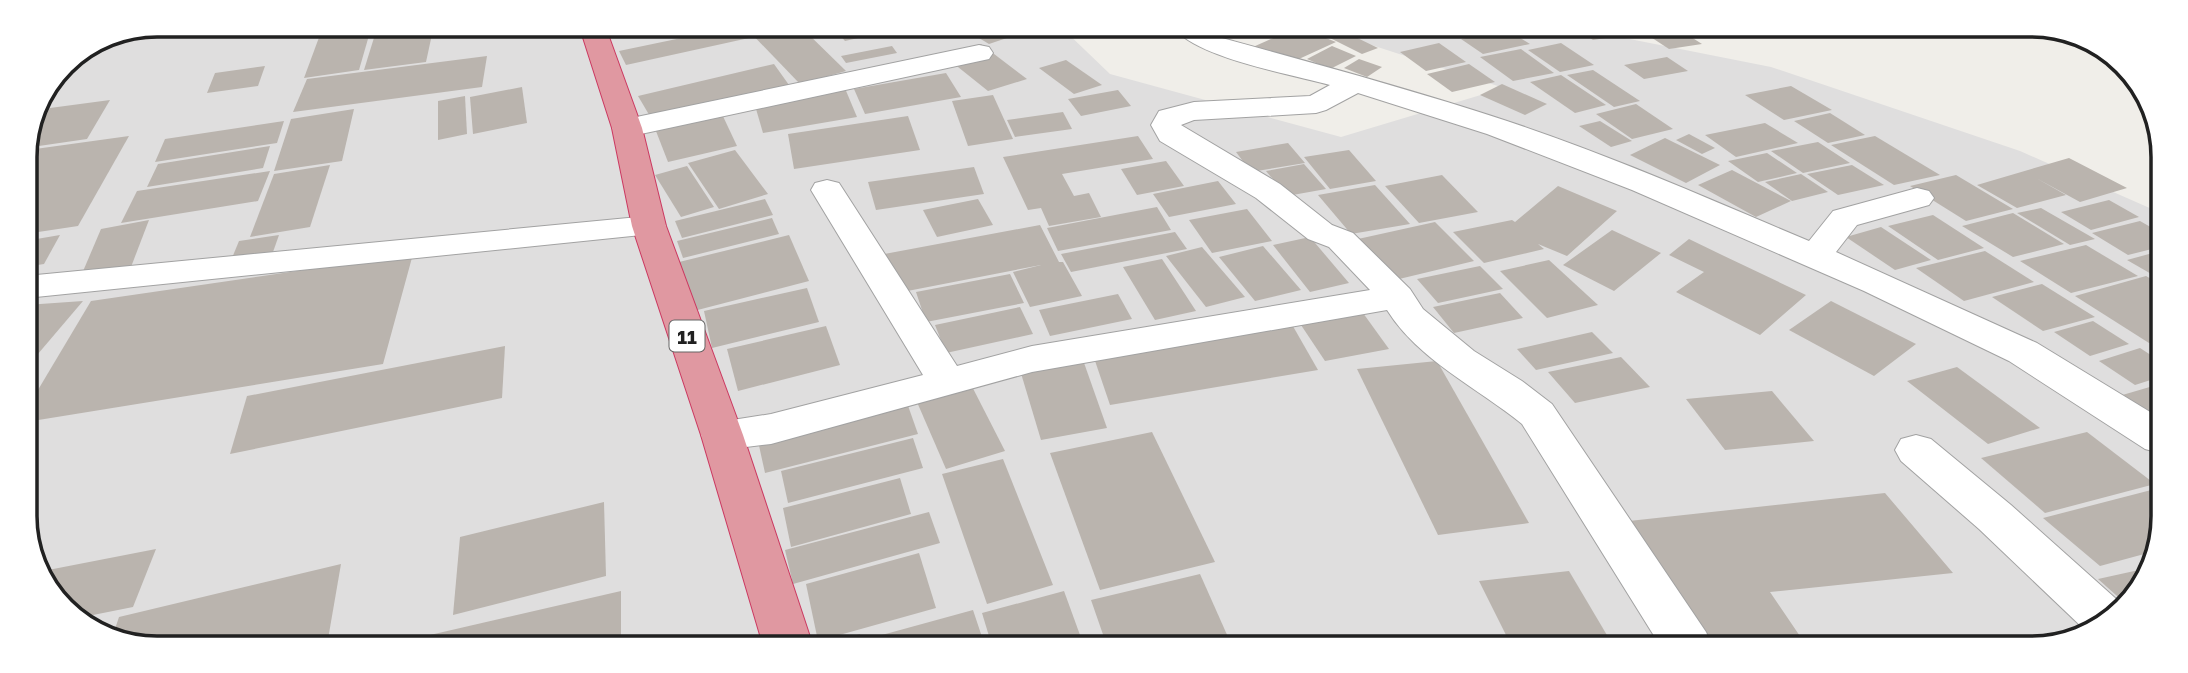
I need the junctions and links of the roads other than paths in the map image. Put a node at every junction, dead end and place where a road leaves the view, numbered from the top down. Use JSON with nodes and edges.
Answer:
{"nodes":[{"id":1,"x":596,"y":37,"type":"edge"},
{"id":2,"x":1202,"y":37,"type":"edge"},
{"id":3,"x":979,"y":53,"type":"dead end"},
{"id":4,"x":1355,"y":83,"type":"junction"},
{"id":5,"x":627,"y":128,"type":"junction"},
{"id":6,"x":827,"y":190,"type":"dead end"},
{"id":7,"x":1917,"y":198,"type":"dead end"},
{"id":8,"x":649,"y":226,"type":"junction"},
{"id":9,"x":1815,"y":256,"type":"junction"},
{"id":10,"x":37,"y":286,"type":"edge"},
{"id":11,"x":1397,"y":297,"type":"junction"},
{"id":12,"x":946,"y":380,"type":"junction"},
{"id":13,"x":2151,"y":432,"type":"edge"},
{"id":14,"x":722,"y":435,"type":"junction"},
{"id":15,"x":1916,"y":450,"type":"dead end"},
{"id":16,"x":2100,"y":614,"type":"edge"},
{"id":17,"x":785,"y":636,"type":"edge"},
{"id":18,"x":1680,"y":636,"type":"edge"}],
"edges":[{"from":1,"to":5,"type":"highway","number":"11"},
{"from":2,"to":4,"type":"street"},
{"from":3,"to":5,"type":"street"},
{"from":4,"to":9,"type":"street"},
{"from":4,"to":11,"type":"street"},
{"from":5,"to":8,"type":"highway","number":"11"},
{"from":6,"to":12,"type":"street"},
{"from":7,"to":9,"type":"street"},
{"from":8,"to":10,"type":"street"},
{"from":8,"to":14,"type":"highway","number":"11"},
{"from":9,"to":13,"type":"street"},
{"from":11,"to":12,"type":"street"},
{"from":11,"to":18,"type":"street"},
{"from":12,"to":14,"type":"street"},
{"from":14,"to":17,"type":"highway","number":"11"},
{"from":15,"to":16,"type":"street"}]}
